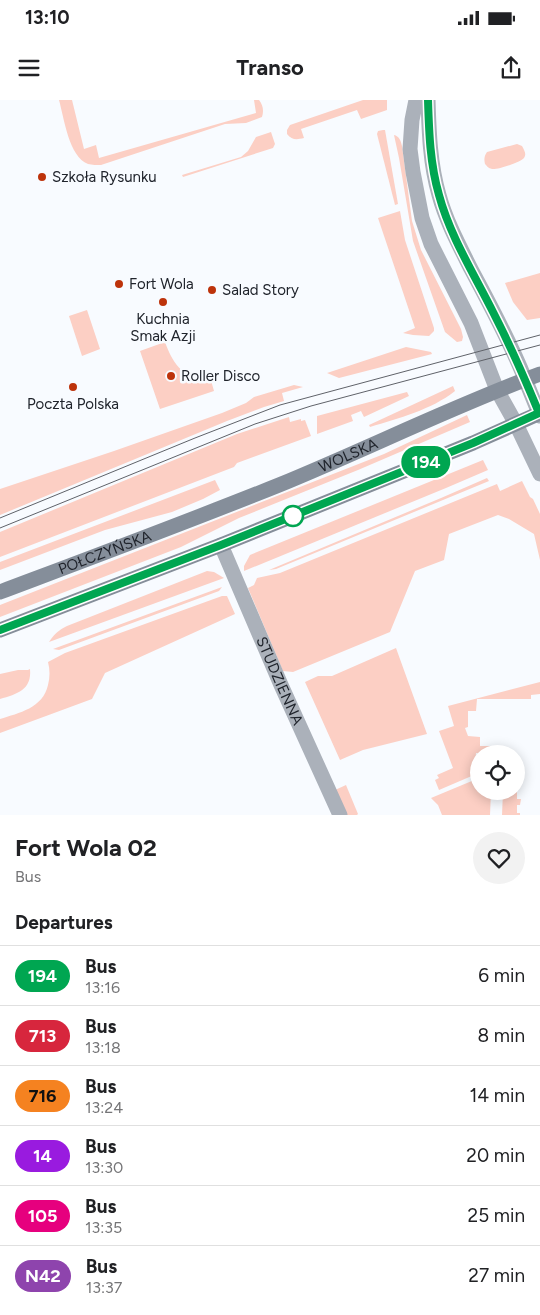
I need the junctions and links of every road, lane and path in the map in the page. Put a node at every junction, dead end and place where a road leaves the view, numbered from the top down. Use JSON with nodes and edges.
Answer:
{"nodes":[{"id":1,"x":416,"y":100,"type":"edge"},
{"id":2,"x":428,"y":100,"type":"edge"},
{"id":3,"x":540,"y":374,"type":"edge"},
{"id":4,"x":525,"y":379,"type":"junction"},
{"id":5,"x":497,"y":390,"type":"junction"},
{"id":6,"x":540,"y":414,"type":"edge"},
{"id":7,"x":516,"y":424,"type":"junction"},
{"id":8,"x":540,"y":474,"type":"edge"},
{"id":9,"x":210,"y":511,"type":"joint"},
{"id":10,"x":221,"y":545,"type":"junction"},
{"id":11,"x":0,"y":592,"type":"edge"},
{"id":12,"x":0,"y":630,"type":"edge"},
{"id":13,"x":340,"y":815,"type":"edge"}],
"edges":[{"from":1,"to":5,"type":"street"},
{"from":2,"to":4,"type":"street"},
{"from":3,"to":4,"type":"main road","name":"WOLSKA"},
{"from":4,"to":5,"type":"main road","name":"WOLSKA"},
{"from":4,"to":6,"type":"street"},
{"from":5,"to":7,"type":"street"},
{"from":5,"to":9,"type":"main road","name":"WOLSKA"},
{"from":6,"to":7,"type":"main road"},
{"from":7,"to":8,"type":"street"},
{"from":7,"to":10,"type":"main road"},
{"from":9,"to":11,"type":"main road","name":"POŁCZYŃSKA"},
{"from":10,"to":12,"type":"main road"},
{"from":10,"to":13,"type":"street","name":"STUDZIENNA"}]}
